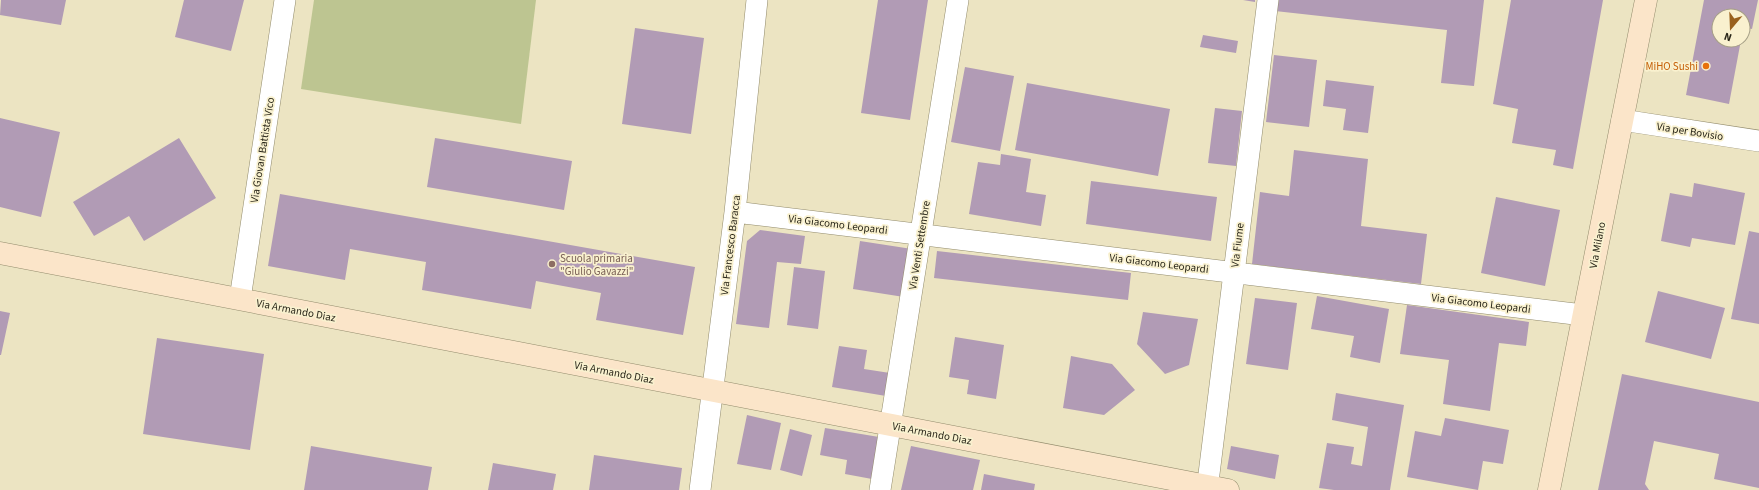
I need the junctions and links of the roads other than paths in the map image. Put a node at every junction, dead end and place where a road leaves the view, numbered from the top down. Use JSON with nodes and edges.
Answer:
{"nodes":[{"id":1,"x":285,"y":0,"type":"edge"},
{"id":2,"x":758,"y":0,"type":"edge"},
{"id":3,"x":958,"y":0,"type":"edge"},
{"id":4,"x":1268,"y":0,"type":"edge"},
{"id":5,"x":1646,"y":0,"type":"edge"},
{"id":6,"x":1622,"y":120,"type":"junction"},
{"id":7,"x":1759,"y":141,"type":"edge"},
{"id":8,"x":735,"y":212,"type":"junction"},
{"id":9,"x":921,"y":234,"type":"junction"},
{"id":10,"x":0,"y":253,"type":"edge"},
{"id":11,"x":1234,"y":272,"type":"junction"},
{"id":12,"x":240,"y":299,"type":"junction"},
{"id":13,"x":1583,"y":315,"type":"junction"},
{"id":14,"x":712,"y":391,"type":"junction"},
{"id":15,"x":890,"y":425,"type":"junction"},
{"id":16,"x":1214,"y":489,"type":"edge"},
{"id":17,"x":700,"y":490,"type":"edge"},
{"id":18,"x":880,"y":490,"type":"edge"},
{"id":19,"x":1549,"y":490,"type":"edge"}],
"edges":[{"from":1,"to":12,"type":"street","name":"Via Giovan Battista Vico"},
{"from":2,"to":8,"type":"street","name":"Via Francesco Baracca"},
{"from":3,"to":9,"type":"street","name":"Via Venti Settembre"},
{"from":4,"to":11,"type":"street","name":"Via Fiume"},
{"from":5,"to":6,"type":"street","name":"Via Milano"},
{"from":6,"to":7,"type":"street","name":"Via per Bovisio"},
{"from":6,"to":13,"type":"street","name":"Via Milano"},
{"from":8,"to":9,"type":"street","name":"Via Giacomo Leopardi"},
{"from":8,"to":14,"type":"street","name":"Via Francesco Baracca"},
{"from":9,"to":11,"type":"street","name":"Via Giacomo Leopardi"},
{"from":9,"to":15,"type":"street","name":"Via Venti Settembre"},
{"from":10,"to":12,"type":"street","name":"Via Armando Diaz"},
{"from":11,"to":13,"type":"street","name":"Via Giacomo Leopardi"},
{"from":11,"to":16,"type":"street","name":"Via Fiume"},
{"from":12,"to":14,"type":"street","name":"Via Armando Diaz"},
{"from":13,"to":19,"type":"street","name":"Via Milano"},
{"from":14,"to":15,"type":"street","name":"Via Armando Diaz"},
{"from":14,"to":17,"type":"street","name":"Via Francesco Baracca"},
{"from":15,"to":16,"type":"street","name":"Via Armando Diaz"},
{"from":15,"to":18,"type":"street","name":"Via Venti Settembre"}]}
